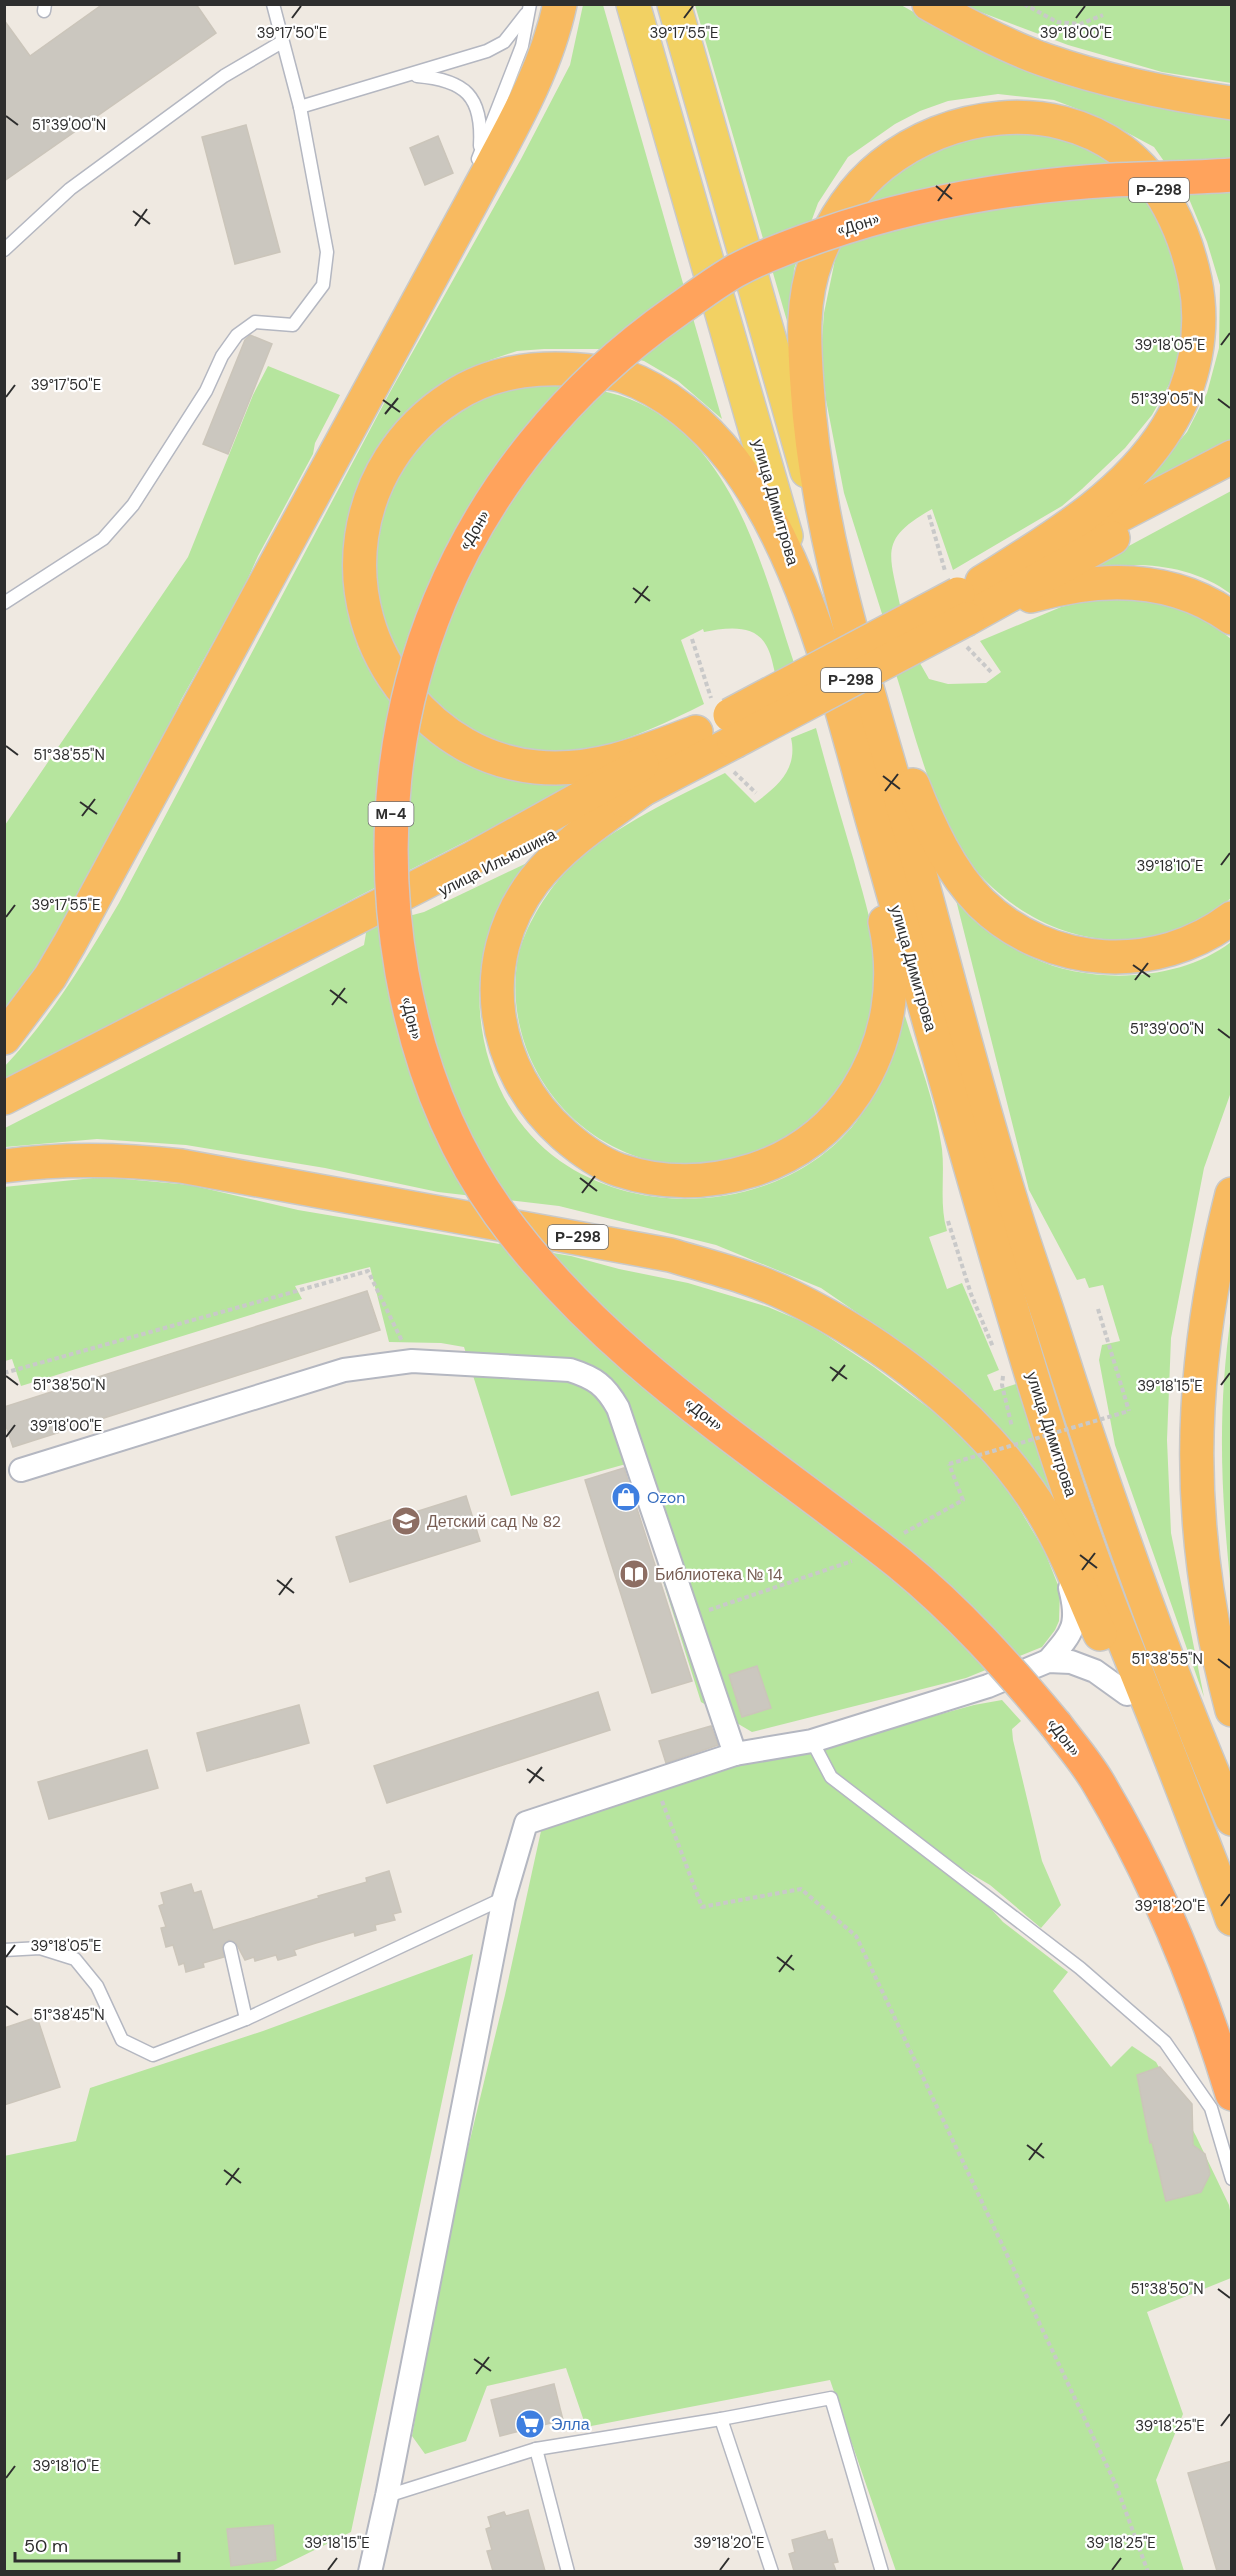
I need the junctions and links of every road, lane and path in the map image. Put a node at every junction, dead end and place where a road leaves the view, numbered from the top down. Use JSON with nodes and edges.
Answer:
{"nodes":[{"id":1,"x":273,"y":4,"type":"edge"},
{"id":2,"x":633,"y":4,"type":"edge"},
{"id":3,"x":674,"y":4,"type":"edge"},
{"id":4,"x":929,"y":4,"type":"edge"},
{"id":5,"x":1024,"y":4,"type":"edge"},
{"id":6,"x":540,"y":6,"type":"edge"},
{"id":7,"x":1103,"y":15,"type":"dead end"},
{"id":8,"x":282,"y":42,"type":"junction"},
{"id":9,"x":410,"y":76,"type":"junction"},
{"id":10,"x":1232,"y":103,"type":"edge"},
{"id":11,"x":300,"y":107,"type":"junction"},
{"id":12,"x":1232,"y":175,"type":"edge"},
{"id":13,"x":445,"y":224,"type":"dead end"},
{"id":14,"x":4,"y":250,"type":"edge"},
{"id":15,"x":339,"y":447,"type":"junction"},
{"id":16,"x":1232,"y":457,"type":"edge"},
{"id":17,"x":1232,"y":474,"type":"edge"},
{"id":18,"x":929,"y":514,"type":"dead end"},
{"id":19,"x":836,"y":574,"type":"junction"},
{"id":20,"x":798,"y":579,"type":"junction"},
{"id":21,"x":4,"y":603,"type":"edge"},
{"id":22,"x":968,"y":603,"type":"junction"},
{"id":23,"x":1232,"y":618,"type":"edge"},
{"id":24,"x":692,"y":639,"type":"dead end"},
{"id":25,"x":864,"y":671,"type":"junction"},
{"id":26,"x":992,"y":673,"type":"dead end"},
{"id":27,"x":833,"y":685,"type":"junction"},
{"id":28,"x":726,"y":731,"type":"junction"},
{"id":29,"x":696,"y":732,"type":"junction"},
{"id":30,"x":641,"y":791,"type":"junction"},
{"id":31,"x":756,"y":793,"type":"dead end"},
{"id":32,"x":1232,"y":918,"type":"edge"},
{"id":33,"x":4,"y":1038,"type":"edge"},
{"id":34,"x":4,"y":1098,"type":"edge"},
{"id":35,"x":4,"y":1116,"type":"edge"},
{"id":36,"x":4,"y":1166,"type":"edge"},
{"id":37,"x":1232,"y":1194,"type":"edge"},
{"id":38,"x":948,"y":1221,"type":"dead end"},
{"id":39,"x":1098,"y":1309,"type":"dead end"},
{"id":40,"x":994,"y":1350,"type":"dead end"},
{"id":41,"x":412,"y":1361,"type":"junction"},
{"id":42,"x":1004,"y":1369,"type":"dead end"},
{"id":43,"x":4,"y":1373,"type":"edge"},
{"id":44,"x":1017,"y":1445,"type":"junction"},
{"id":45,"x":21,"y":1470,"type":"dead end"},
{"id":46,"x":1053,"y":1532,"type":"junction"},
{"id":47,"x":901,"y":1534,"type":"dead end"},
{"id":48,"x":860,"y":1557,"type":"dead end"},
{"id":49,"x":688,"y":1617,"type":"junction"},
{"id":50,"x":1048,"y":1661,"type":"junction"},
{"id":51,"x":1127,"y":1694,"type":"junction"},
{"id":52,"x":1232,"y":1710,"type":"edge"},
{"id":53,"x":812,"y":1741,"type":"junction"},
{"id":54,"x":735,"y":1754,"type":"junction"},
{"id":55,"x":662,"y":1800,"type":"dead end"},
{"id":56,"x":1232,"y":1819,"type":"edge"},
{"id":57,"x":1195,"y":1822,"type":"junction"},
{"id":58,"x":504,"y":1898,"type":"junction"},
{"id":59,"x":1232,"y":1919,"type":"edge"},
{"id":60,"x":230,"y":1948,"type":"dead end"},
{"id":61,"x":4,"y":1950,"type":"edge"},
{"id":62,"x":246,"y":2019,"type":"junction"},
{"id":63,"x":1232,"y":2094,"type":"edge"},
{"id":64,"x":1232,"y":2180,"type":"edge"},
{"id":65,"x":721,"y":2419,"type":"junction"},
{"id":66,"x":536,"y":2449,"type":"junction"},
{"id":67,"x":387,"y":2496,"type":"junction"},
{"id":68,"x":370,"y":2571,"type":"edge"},
{"id":69,"x":568,"y":2571,"type":"edge"},
{"id":70,"x":772,"y":2571,"type":"edge"},
{"id":71,"x":882,"y":2571,"type":"edge"},
{"id":72,"x":1148,"y":2571,"type":"edge"}],
"edges":[{"from":1,"to":8,"type":"lane"},
{"from":2,"to":20,"type":"main road","name":"улица Димитрова"},
{"from":3,"to":19,"type":"main road","name":"улица Димитрова"},
{"from":4,"to":10,"type":"highway"},
{"from":5,"to":7,"type":"path"},
{"from":6,"to":9,"type":"lane"},
{"from":6,"to":9,"type":"lane"},
{"from":6,"to":15,"type":"highway"},
{"from":8,"to":11,"type":"lane"},
{"from":8,"to":14,"type":"lane"},
{"from":9,"to":11,"type":"lane"},
{"from":11,"to":21,"type":"lane"},
{"from":12,"to":63,"type":"highway","name":"«Дон»","number":"М-4","bridge":true},
{"from":13,"to":15,"type":"lane"},
{"from":15,"to":33,"type":"highway"},
{"from":16,"to":22,"type":"highway","number":"Р-298"},
{"from":17,"to":22,"type":"highway","number":"Р-298"},
{"from":18,"to":22,"type":"path"},
{"from":19,"to":22,"type":"highway","number":"Р-298"},
{"from":19,"to":25,"type":"highway","name":"улица Димитрова","number":"Р-298"},
{"from":20,"to":27,"type":"highway","name":"улица Димитрова"},
{"from":20,"to":29,"type":"highway"},
{"from":22,"to":23,"type":"highway"},
{"from":22,"to":26,"type":"path"},
{"from":22,"to":28,"type":"highway","name":"улица Ильюшина","number":"Р-298","bridge":true},
{"from":24,"to":28,"type":"path"},
{"from":25,"to":32,"type":"highway"},
{"from":25,"to":56,"type":"highway","name":"улица Димитрова","number":"Р-298"},
{"from":27,"to":30,"type":"highway"},
{"from":27,"to":57,"type":"highway","name":"улица Димитрова"},
{"from":28,"to":29,"type":"highway","name":"улица Ильюшина","number":"Р-298"},
{"from":28,"to":30,"type":"highway","name":"улица Ильюшина","number":"Р-298"},
{"from":28,"to":31,"type":"path"},
{"from":29,"to":34,"type":"highway","name":"улица Ильюшина","number":"Р-298"},
{"from":30,"to":35,"type":"highway","name":"улица Ильюшина","number":"Р-298"},
{"from":36,"to":46,"type":"highway","number":"Р-298"},
{"from":37,"to":52,"type":"highway"},
{"from":38,"to":40,"type":"path"},
{"from":39,"to":44,"type":"path","bridge":true},
{"from":41,"to":43,"type":"path"},
{"from":41,"to":45,"type":"street"},
{"from":41,"to":49,"type":"street"},
{"from":42,"to":44,"type":"path"},
{"from":44,"to":47,"type":"path","bridge":true},
{"from":46,"to":50,"type":"street"},
{"from":46,"to":51,"type":"highway","number":"Р-298"},
{"from":48,"to":49,"type":"path"},
{"from":49,"to":54,"type":"street"},
{"from":50,"to":51,"type":"street"},
{"from":50,"to":53,"type":"street"},
{"from":51,"to":57,"type":"highway","number":"Р-298"},
{"from":53,"to":54,"type":"street"},
{"from":53,"to":64,"type":"lane"},
{"from":54,"to":58,"type":"street"},
{"from":55,"to":72,"type":"path"},
{"from":57,"to":59,"type":"highway","name":"улица Димитрова","number":"Р-298"},
{"from":58,"to":62,"type":"lane"},
{"from":58,"to":67,"type":"street"},
{"from":60,"to":62,"type":"lane"},
{"from":61,"to":62,"type":"lane"},
{"from":65,"to":66,"type":"lane"},
{"from":65,"to":70,"type":"lane"},
{"from":65,"to":71,"type":"lane"},
{"from":66,"to":67,"type":"lane"},
{"from":66,"to":69,"type":"lane"},
{"from":67,"to":68,"type":"street"}]}
